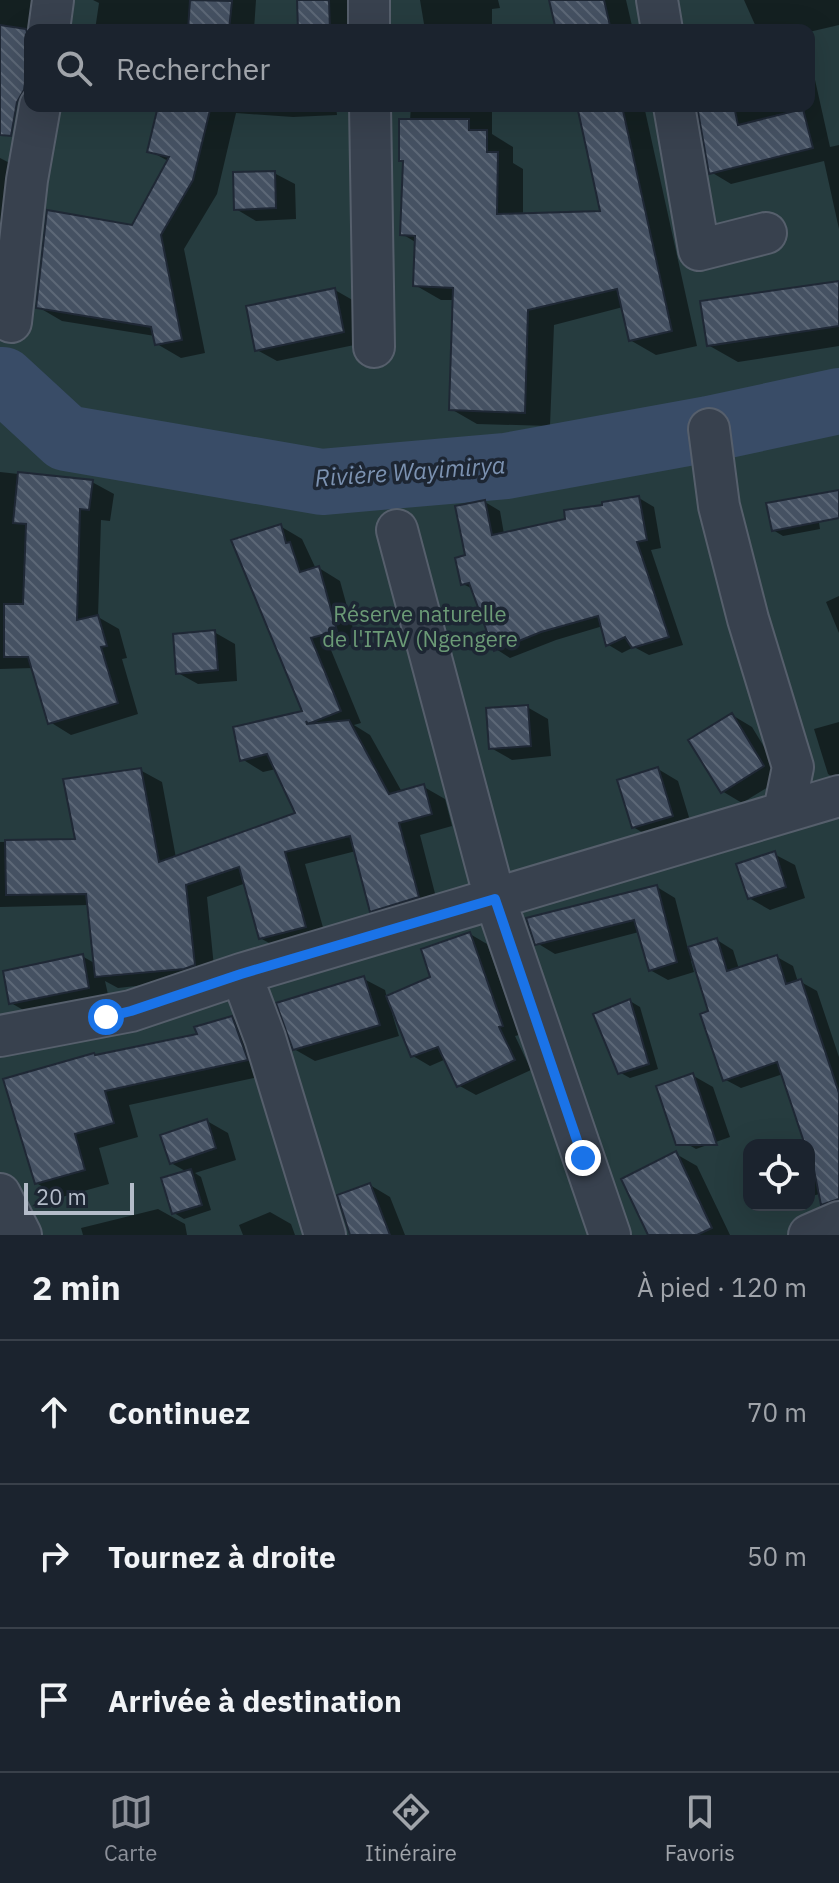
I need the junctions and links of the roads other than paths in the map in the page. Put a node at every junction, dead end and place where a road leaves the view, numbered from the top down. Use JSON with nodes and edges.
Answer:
{"nodes":[{"id":1,"x":53,"y":0,"type":"edge"},
{"id":2,"x":369,"y":0,"type":"edge"},
{"id":3,"x":657,"y":0,"type":"edge"},
{"id":4,"x":50,"y":24,"type":"edge"},
{"id":5,"x":369,"y":24,"type":"edge"},
{"id":6,"x":661,"y":24,"type":"edge"},
{"id":7,"x":39,"y":112,"type":"edge"},
{"id":8,"x":370,"y":112,"type":"edge"},
{"id":9,"x":675,"y":112,"type":"edge"},
{"id":10,"x":766,"y":233,"type":"dead end"},
{"id":11,"x":11,"y":322,"type":"dead end"},
{"id":12,"x":374,"y":347,"type":"dead end"},
{"id":13,"x":709,"y":429,"type":"dead end"},
{"id":14,"x":397,"y":530,"type":"dead end"},
{"id":15,"x":839,"y":796,"type":"edge"},
{"id":16,"x":784,"y":811,"type":"junction"},
{"id":17,"x":495,"y":899,"type":"junction"},
{"id":18,"x":241,"y":974,"type":"junction"},
{"id":19,"x":0,"y":1036,"type":"edge"},
{"id":20,"x":0,"y":1194,"type":"edge"},
{"id":21,"x":839,"y":1222,"type":"edge"},
{"id":22,"x":21,"y":1235,"type":"edge"},
{"id":23,"x":325,"y":1235,"type":"edge"},
{"id":24,"x":610,"y":1235,"type":"edge"},
{"id":25,"x":809,"y":1235,"type":"edge"}],
"edges":[{"from":1,"to":4,"type":"street"},
{"from":2,"to":5,"type":"street"},
{"from":3,"to":6,"type":"street"},
{"from":7,"to":11,"type":"street"},
{"from":8,"to":12,"type":"street"},
{"from":9,"to":10,"type":"street"},
{"from":13,"to":16,"type":"street"},
{"from":14,"to":17,"type":"street"},
{"from":15,"to":16,"type":"street"},
{"from":16,"to":17,"type":"street"},
{"from":17,"to":18,"type":"street"},
{"from":17,"to":24,"type":"street"},
{"from":18,"to":19,"type":"street"},
{"from":18,"to":23,"type":"street"},
{"from":20,"to":22,"type":"street"},
{"from":21,"to":25,"type":"street"}]}
